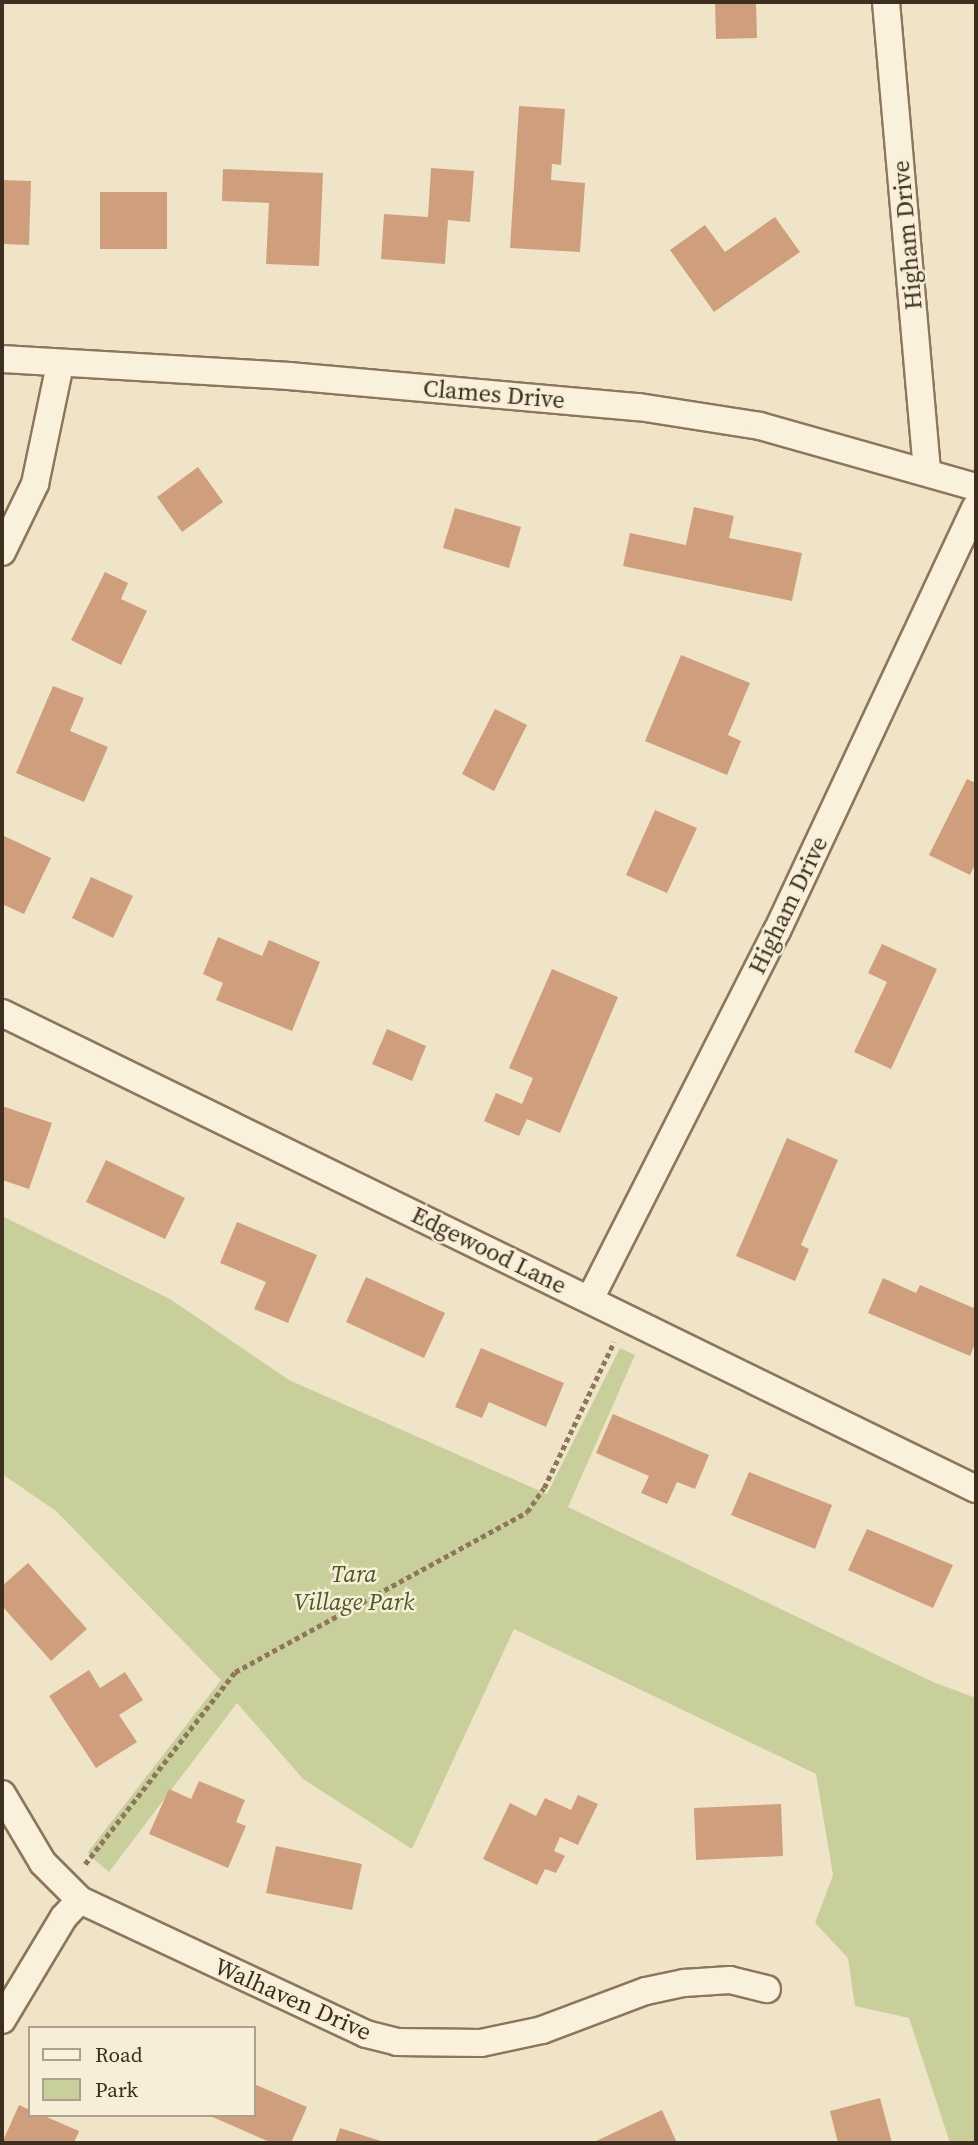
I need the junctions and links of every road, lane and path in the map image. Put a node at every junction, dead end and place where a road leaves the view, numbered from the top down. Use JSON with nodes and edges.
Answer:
{"nodes":[{"id":1,"x":886,"y":2,"type":"edge"},
{"id":2,"x":2,"y":359,"type":"edge"},
{"id":3,"x":60,"y":364,"type":"junction"},
{"id":4,"x":927,"y":469,"type":"junction"},
{"id":5,"x":976,"y":487,"type":"edge"},
{"id":6,"x":976,"y":507,"type":"edge"},
{"id":7,"x":2,"y":552,"type":"edge"},
{"id":8,"x":2,"y":1013,"type":"edge"},
{"id":9,"x":590,"y":1299,"type":"junction"},
{"id":10,"x":625,"y":1316,"type":"junction"},
{"id":11,"x":976,"y":1489,"type":"edge"},
{"id":12,"x":2,"y":1794,"type":"edge"},
{"id":13,"x":74,"y":1893,"type":"junction"},
{"id":14,"x":767,"y":1989,"type":"dead end"},
{"id":15,"x":2,"y":2020,"type":"edge"}],
"edges":[{"from":1,"to":4,"type":"street","name":"Higham Drive"},
{"from":2,"to":3,"type":"street","name":"Clames Drive"},
{"from":3,"to":4,"type":"street","name":"Clames Drive"},
{"from":3,"to":7,"type":"street"},
{"from":4,"to":5,"type":"street","name":"Clames Drive"},
{"from":6,"to":9,"type":"street","name":"Higham Drive"},
{"from":8,"to":9,"type":"street","name":"Edgewood Lane"},
{"from":9,"to":10,"type":"street","name":"Edgewood Lane"},
{"from":10,"to":11,"type":"street","name":"Edgewood Lane"},
{"from":10,"to":13,"type":"path"},
{"from":12,"to":13,"type":"street","name":"Walhaven Drive"},
{"from":13,"to":14,"type":"street","name":"Walhaven Drive"},
{"from":13,"to":15,"type":"street"}]}
